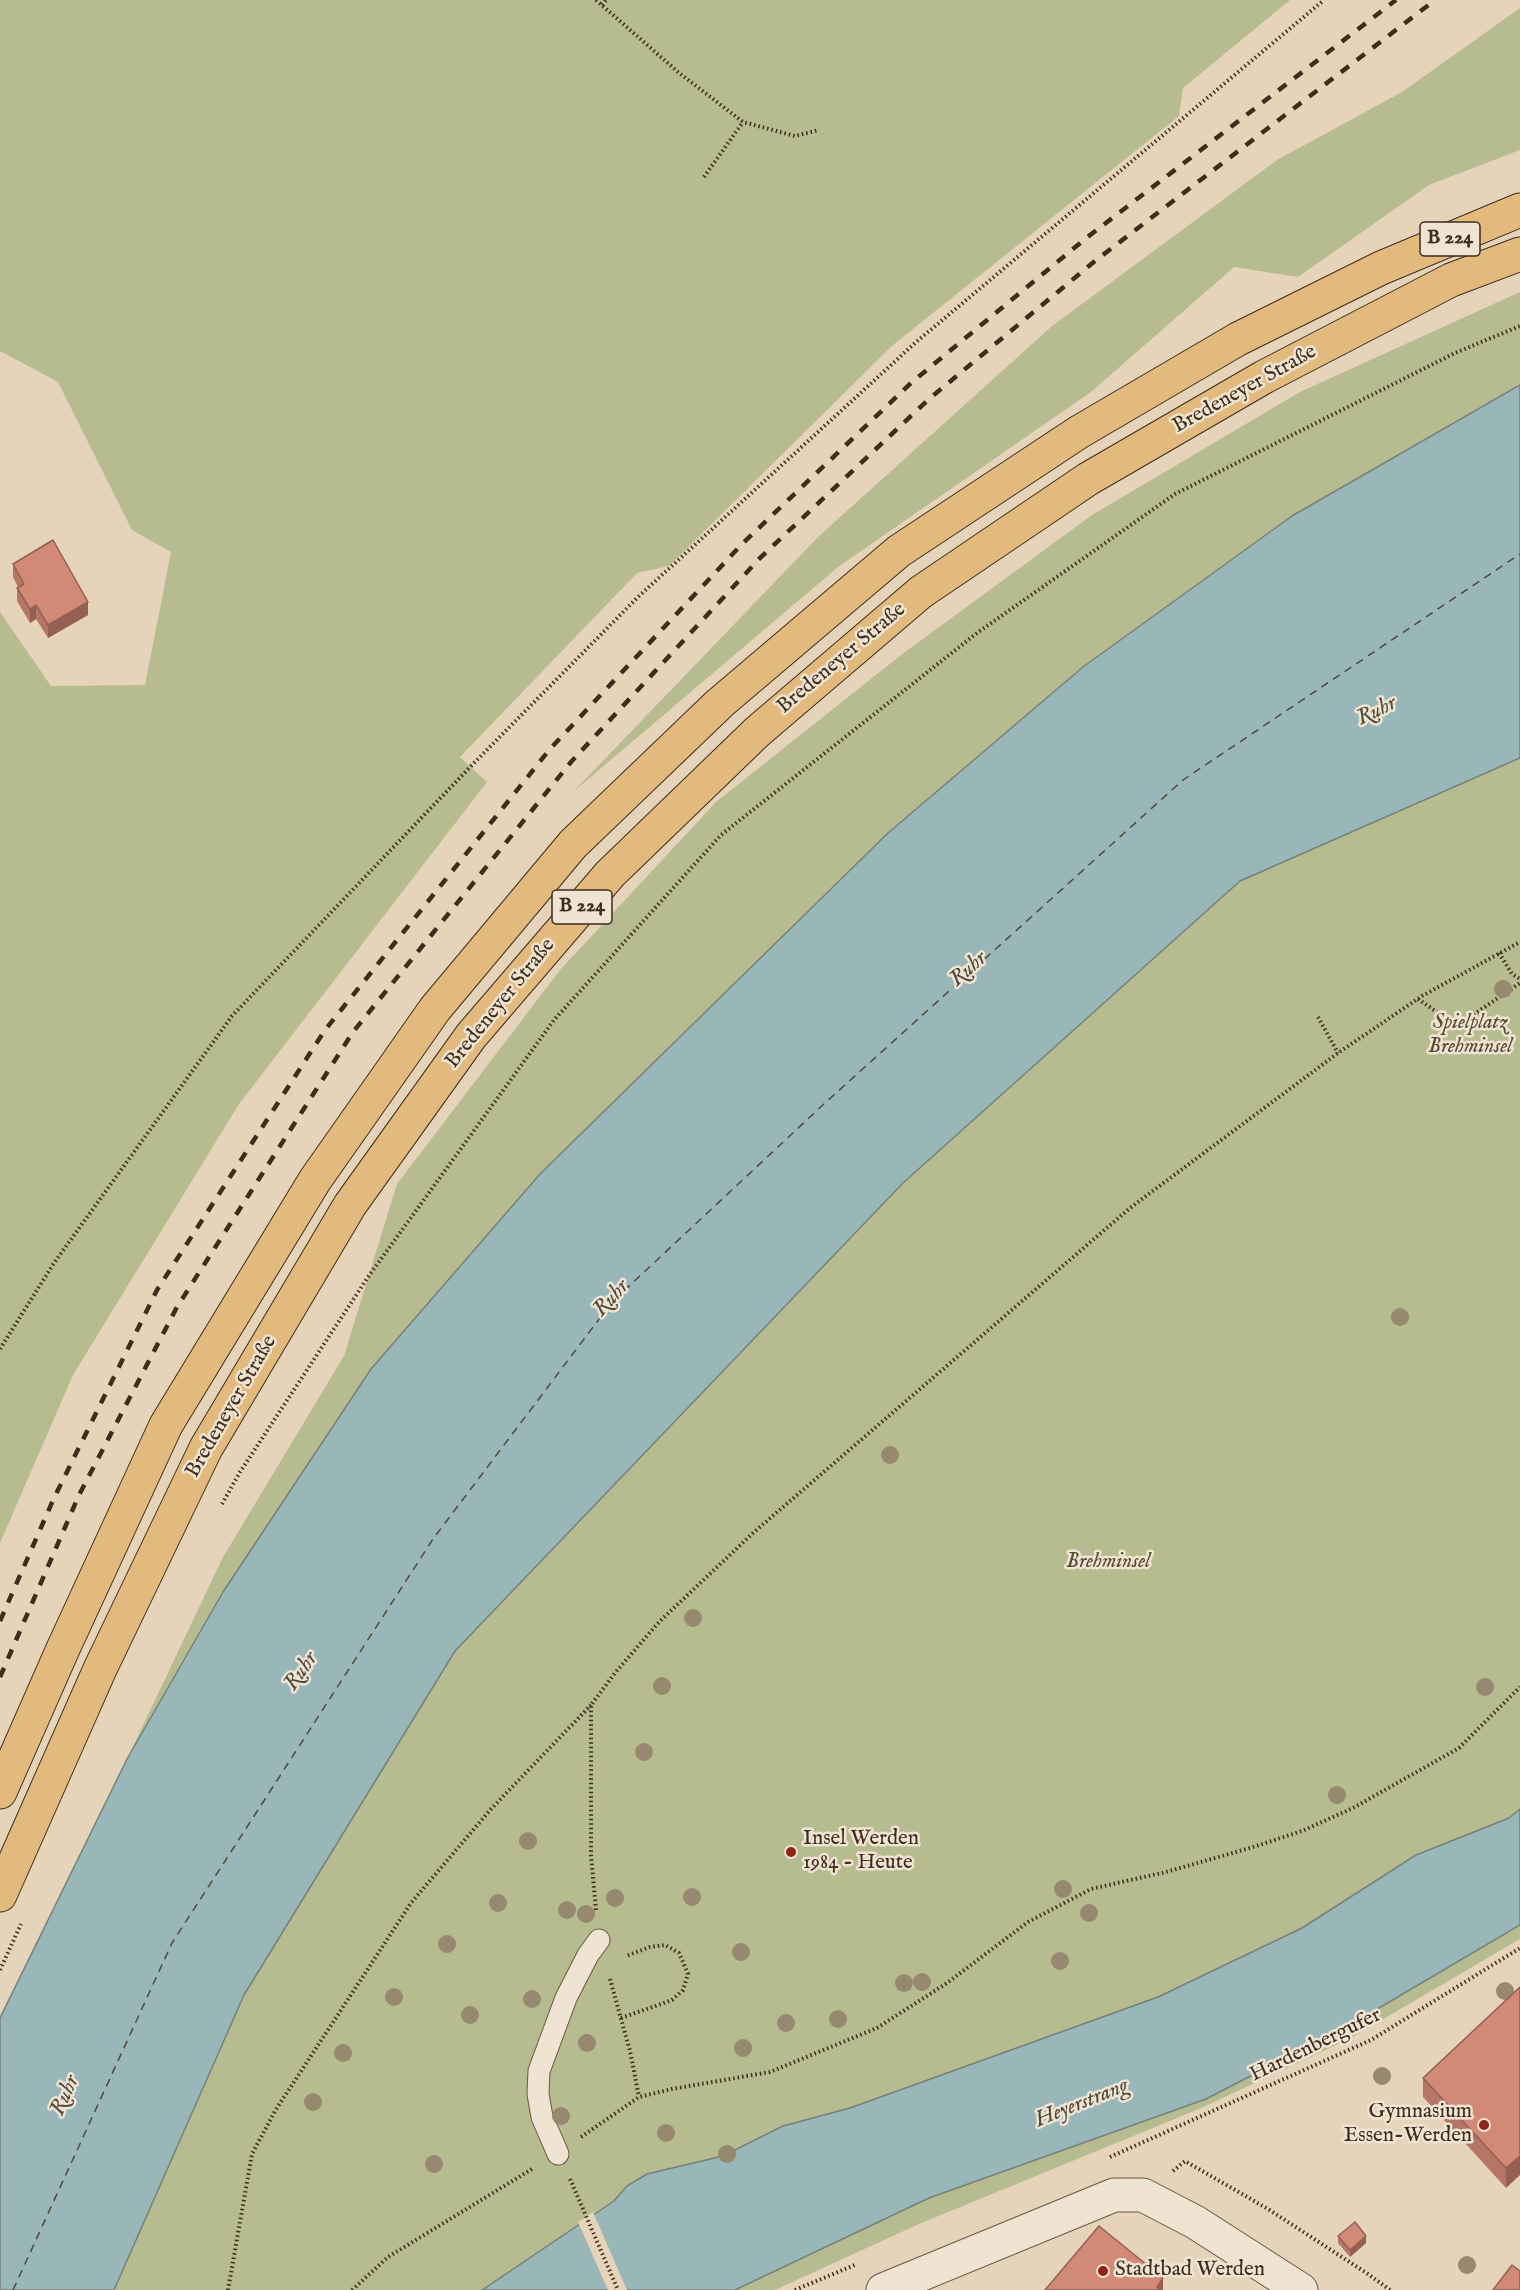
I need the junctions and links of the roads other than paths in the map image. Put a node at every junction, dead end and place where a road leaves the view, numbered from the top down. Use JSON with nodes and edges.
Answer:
{"nodes":[{"id":1,"x":1520,"y":210,"type":"edge"},
{"id":2,"x":1520,"y":254,"type":"edge"},
{"id":3,"x":0,"y":1792,"type":"edge"},
{"id":4,"x":0,"y":1895,"type":"edge"},
{"id":5,"x":598,"y":1940,"type":"road end"},
{"id":6,"x":558,"y":2154,"type":"road end"},
{"id":7,"x":883,"y":2290,"type":"edge"},
{"id":8,"x":1301,"y":2290,"type":"edge"}],
"edges":[{"from":1,"to":3,"type":"main road","number":"B 224"},
{"from":2,"to":4,"type":"main road","name":"Bredeneyer Straße","number":"B 224"},
{"from":5,"to":6,"type":"lane"},
{"from":7,"to":8,"type":"street"}]}
